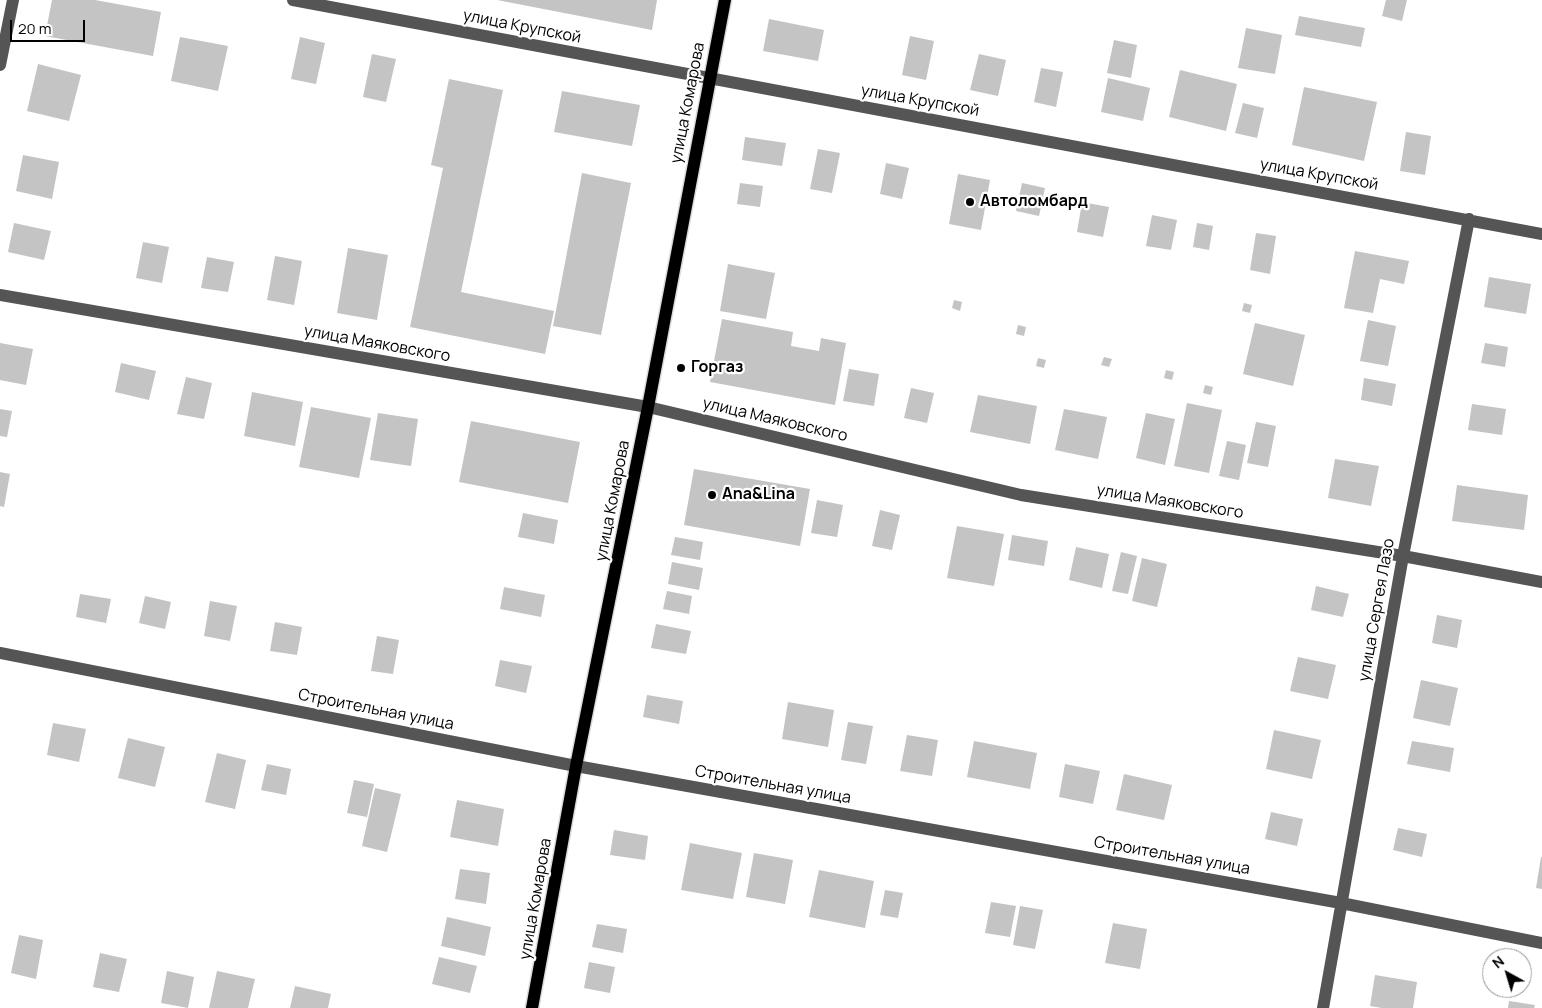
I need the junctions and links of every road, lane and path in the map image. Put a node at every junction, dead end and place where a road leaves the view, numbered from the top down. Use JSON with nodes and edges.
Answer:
{"nodes":[{"id":1,"x":12,"y":0,"type":"edge"},
{"id":2,"x":293,"y":0,"type":"edge"},
{"id":3,"x":725,"y":0,"type":"edge"},
{"id":4,"x":0,"y":65,"type":"edge"},
{"id":5,"x":709,"y":78,"type":"junction"},
{"id":6,"x":1469,"y":219,"type":"junction"},
{"id":7,"x":1542,"y":234,"type":"edge"},
{"id":8,"x":0,"y":295,"type":"edge"},
{"id":9,"x":648,"y":407,"type":"junction"},
{"id":10,"x":1403,"y":556,"type":"junction"},
{"id":11,"x":1542,"y":582,"type":"edge"},
{"id":12,"x":0,"y":653,"type":"edge"},
{"id":13,"x":576,"y":766,"type":"junction"},
{"id":14,"x":1341,"y":903,"type":"junction"},
{"id":15,"x":1542,"y":943,"type":"edge"},
{"id":16,"x":532,"y":1008,"type":"edge"},
{"id":17,"x":1323,"y":1008,"type":"edge"}],
"edges":[{"from":1,"to":4,"type":"street"},
{"from":2,"to":5,"type":"street","name":"улица Крупской"},
{"from":3,"to":5,"type":"main road","name":"улица Комарова"},
{"from":5,"to":6,"type":"street","name":"улица Крупской"},
{"from":5,"to":9,"type":"main road","name":"улица Комарова"},
{"from":6,"to":7,"type":"street","name":"улица Крупской"},
{"from":6,"to":10,"type":"street","name":"улица Сергея Лазо"},
{"from":8,"to":9,"type":"street","name":"улица Маяковского"},
{"from":9,"to":10,"type":"street","name":"улица Маяковского"},
{"from":9,"to":13,"type":"main road","name":"улица Комарова"},
{"from":10,"to":11,"type":"street","name":"улица Маяковского"},
{"from":10,"to":14,"type":"street","name":"улица Сергея Лазо"},
{"from":12,"to":13,"type":"street","name":"Строительная улица"},
{"from":13,"to":14,"type":"street","name":"Строительная улица"},
{"from":13,"to":16,"type":"main road","name":"улица Комарова"},
{"from":14,"to":15,"type":"street","name":"Строительная улица"},
{"from":14,"to":17,"type":"street","name":"улица Сергея Лазо"}]}
